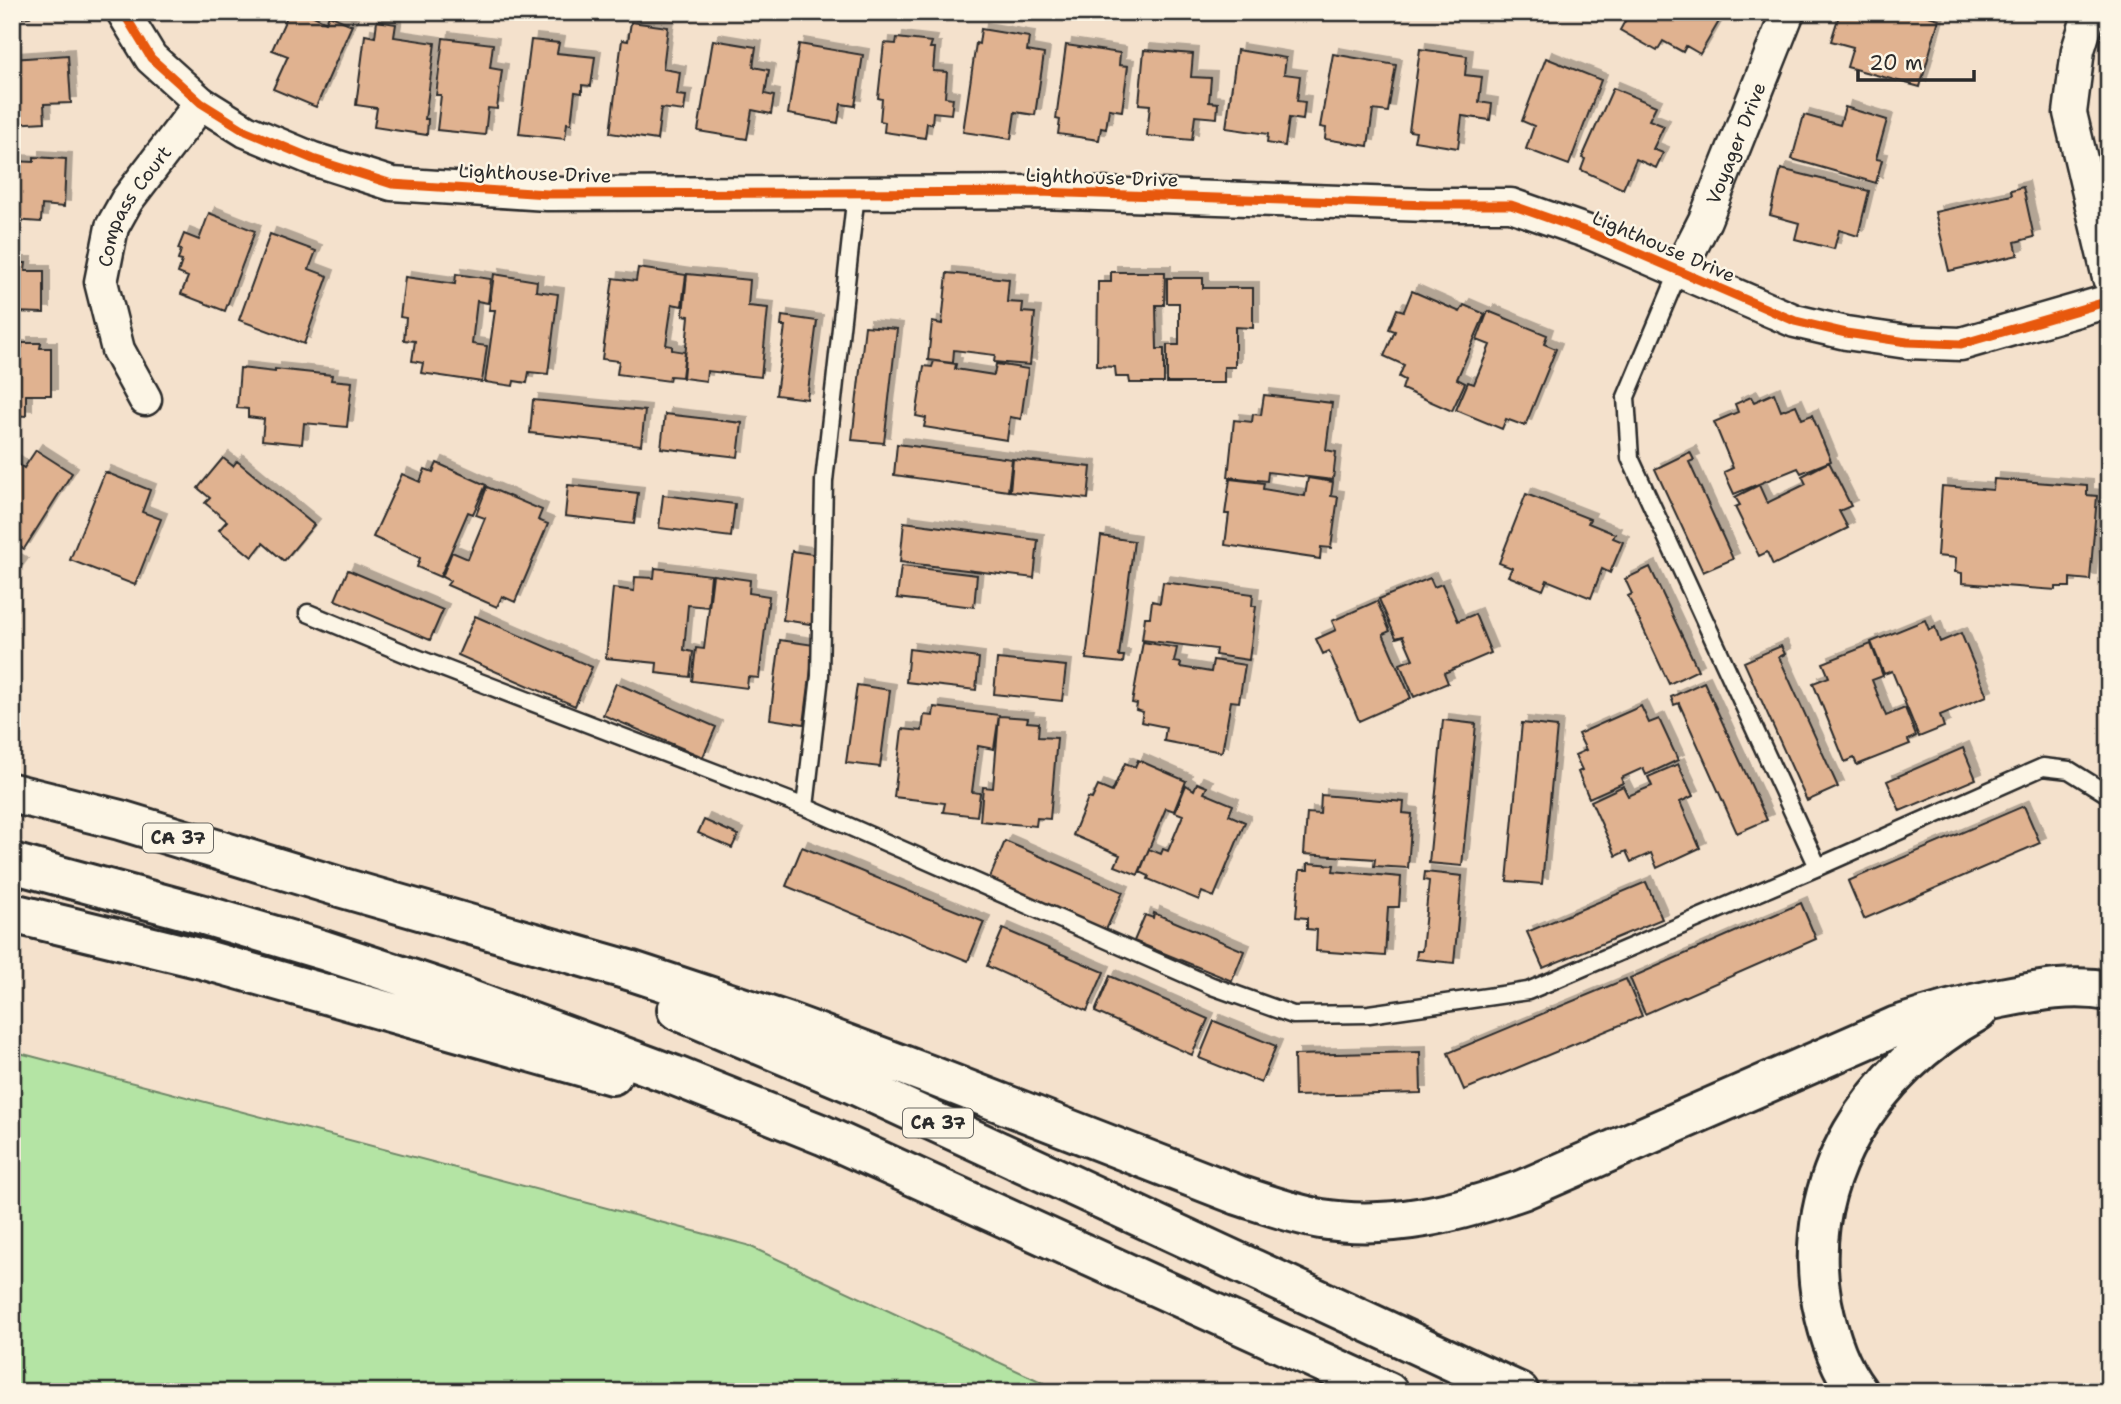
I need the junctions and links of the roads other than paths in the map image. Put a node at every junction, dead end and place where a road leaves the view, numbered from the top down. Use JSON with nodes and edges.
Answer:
{"nodes":[{"id":1,"x":123,"y":12,"type":"edge"},
{"id":2,"x":1788,"y":12,"type":"edge"},
{"id":3,"x":2090,"y":12,"type":"edge"},
{"id":4,"x":201,"y":103,"type":"junction"},
{"id":5,"x":856,"y":193,"type":"junction"},
{"id":6,"x":1679,"y":271,"type":"junction"},
{"id":7,"x":2109,"y":278,"type":"edge"},
{"id":8,"x":2109,"y":300,"type":"edge"},
{"id":9,"x":145,"y":399,"type":"dead end"},
{"id":10,"x":308,"y":613,"type":"dead end"},
{"id":11,"x":12,"y":793,"type":"edge"},
{"id":12,"x":2109,"y":795,"type":"edge"},
{"id":13,"x":805,"y":807,"type":"junction"},
{"id":14,"x":12,"y":863,"type":"edge"},
{"id":15,"x":1818,"y":867,"type":"junction"},
{"id":16,"x":343,"y":888,"type":"junction"},
{"id":17,"x":12,"y":913,"type":"edge"},
{"id":18,"x":2109,"y":991,"type":"edge"},
{"id":19,"x":2001,"y":998,"type":"junction"},
{"id":20,"x":823,"y":1135,"type":"junction"},
{"id":21,"x":1388,"y":1392,"type":"edge"},
{"id":22,"x":1519,"y":1392,"type":"edge"},
{"id":23,"x":1858,"y":1392,"type":"edge"}],
"edges":[{"from":1,"to":4,"type":"street","name":"Lighthouse Drive"},
{"from":2,"to":6,"type":"street","name":"Voyager Drive"},
{"from":3,"to":7,"type":"street"},
{"from":4,"to":5,"type":"street","name":"Lighthouse Drive"},
{"from":4,"to":9,"type":"street","name":"Compass Court"},
{"from":5,"to":6,"type":"street","name":"Lighthouse Drive"},
{"from":5,"to":13,"type":"lane"},
{"from":6,"to":8,"type":"street","name":"Lighthouse Drive"},
{"from":6,"to":15,"type":"lane"},
{"from":10,"to":13,"type":"lane"},
{"from":11,"to":16,"type":"highway","number":"CA 37"},
{"from":12,"to":15,"type":"lane"},
{"from":13,"to":15,"type":"lane"},
{"from":14,"to":20,"type":"highway"},
{"from":16,"to":19,"type":"highway"},
{"from":16,"to":22,"type":"highway","number":"CA 37"},
{"from":17,"to":20,"type":"highway"},
{"from":18,"to":19,"type":"highway"},
{"from":19,"to":23,"type":"highway"},
{"from":20,"to":21,"type":"highway"}]}
